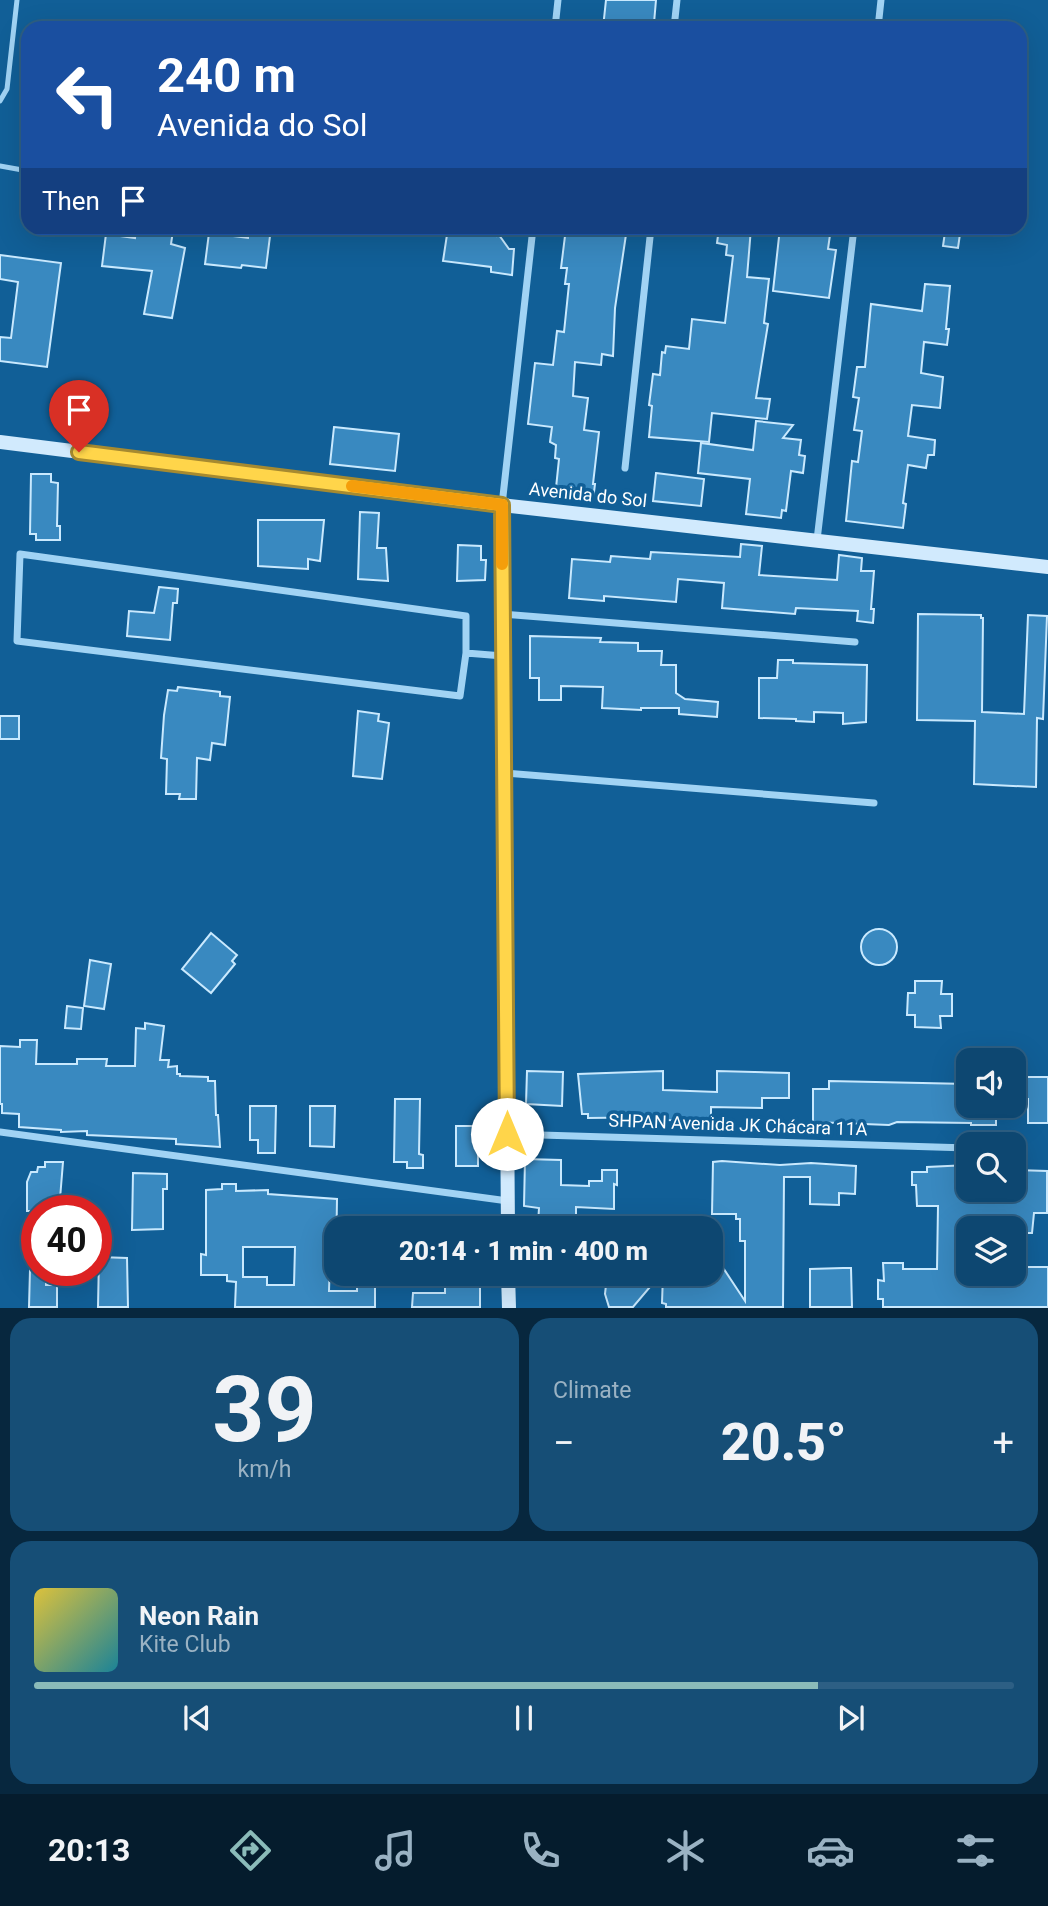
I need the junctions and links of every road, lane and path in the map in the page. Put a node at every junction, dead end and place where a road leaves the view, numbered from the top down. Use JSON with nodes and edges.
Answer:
{"nodes":[{"id":1,"x":17,"y":0,"type":"edge"},
{"id":2,"x":558,"y":0,"type":"edge"},
{"id":3,"x":677,"y":0,"type":"edge"},
{"id":4,"x":881,"y":0,"type":"edge"},
{"id":5,"x":556,"y":21,"type":"edge"},
{"id":6,"x":675,"y":21,"type":"edge"},
{"id":7,"x":879,"y":21,"type":"edge"},
{"id":8,"x":0,"y":101,"type":"edge"},
{"id":9,"x":0,"y":166,"type":"edge"},
{"id":10,"x":21,"y":170,"type":"edge"},
{"id":11,"x":532,"y":235,"type":"edge"},
{"id":12,"x":650,"y":235,"type":"edge"},
{"id":13,"x":853,"y":235,"type":"edge"},
{"id":14,"x":0,"y":442,"type":"edge"},
{"id":15,"x":625,"y":468,"type":"dead end"},
{"id":16,"x":502,"y":505,"type":"junction"},
{"id":17,"x":817,"y":540,"type":"junction"},
{"id":18,"x":1048,"y":567,"type":"edge"},
{"id":19,"x":503,"y":614,"type":"junction"},
{"id":20,"x":855,"y":642,"type":"dead end"},
{"id":21,"x":466,"y":653,"type":"junction"},
{"id":22,"x":503,"y":656,"type":"junction"},
{"id":23,"x":504,"y":773,"type":"junction"},
{"id":24,"x":874,"y":803,"type":"dead end"},
{"id":25,"x":0,"y":1132,"type":"edge"},
{"id":26,"x":507,"y":1134,"type":"junction"},
{"id":27,"x":956,"y":1148,"type":"edge"},
{"id":28,"x":508,"y":1201,"type":"junction"},
{"id":29,"x":508,"y":1216,"type":"edge"},
{"id":30,"x":508,"y":1286,"type":"edge"},
{"id":31,"x":509,"y":1307,"type":"edge"}],
"edges":[{"from":1,"to":8,"type":"lane"},
{"from":2,"to":5,"type":"street"},
{"from":3,"to":6,"type":"street"},
{"from":4,"to":7,"type":"street"},
{"from":9,"to":10,"type":"lane"},
{"from":11,"to":16,"type":"street"},
{"from":12,"to":15,"type":"street"},
{"from":13,"to":17,"type":"street"},
{"from":14,"to":16,"type":"street","name":"Avenida do Sol"},
{"from":16,"to":17,"type":"street","name":"Avenida do Sol"},
{"from":16,"to":19,"type":"street"},
{"from":17,"to":18,"type":"street","name":"Avenida do Sol"},
{"from":19,"to":20,"type":"street"},
{"from":19,"to":22,"type":"street"},
{"from":21,"to":21,"type":"street"},
{"from":21,"to":22,"type":"street"},
{"from":22,"to":23,"type":"street"},
{"from":23,"to":24,"type":"street"},
{"from":23,"to":26,"type":"street"},
{"from":25,"to":28,"type":"street"},
{"from":26,"to":27,"type":"street","name":"SHPAN Avenida JK Chácara 11A"},
{"from":26,"to":28,"type":"street"},
{"from":28,"to":29,"type":"street"},
{"from":30,"to":31,"type":"street"}]}
